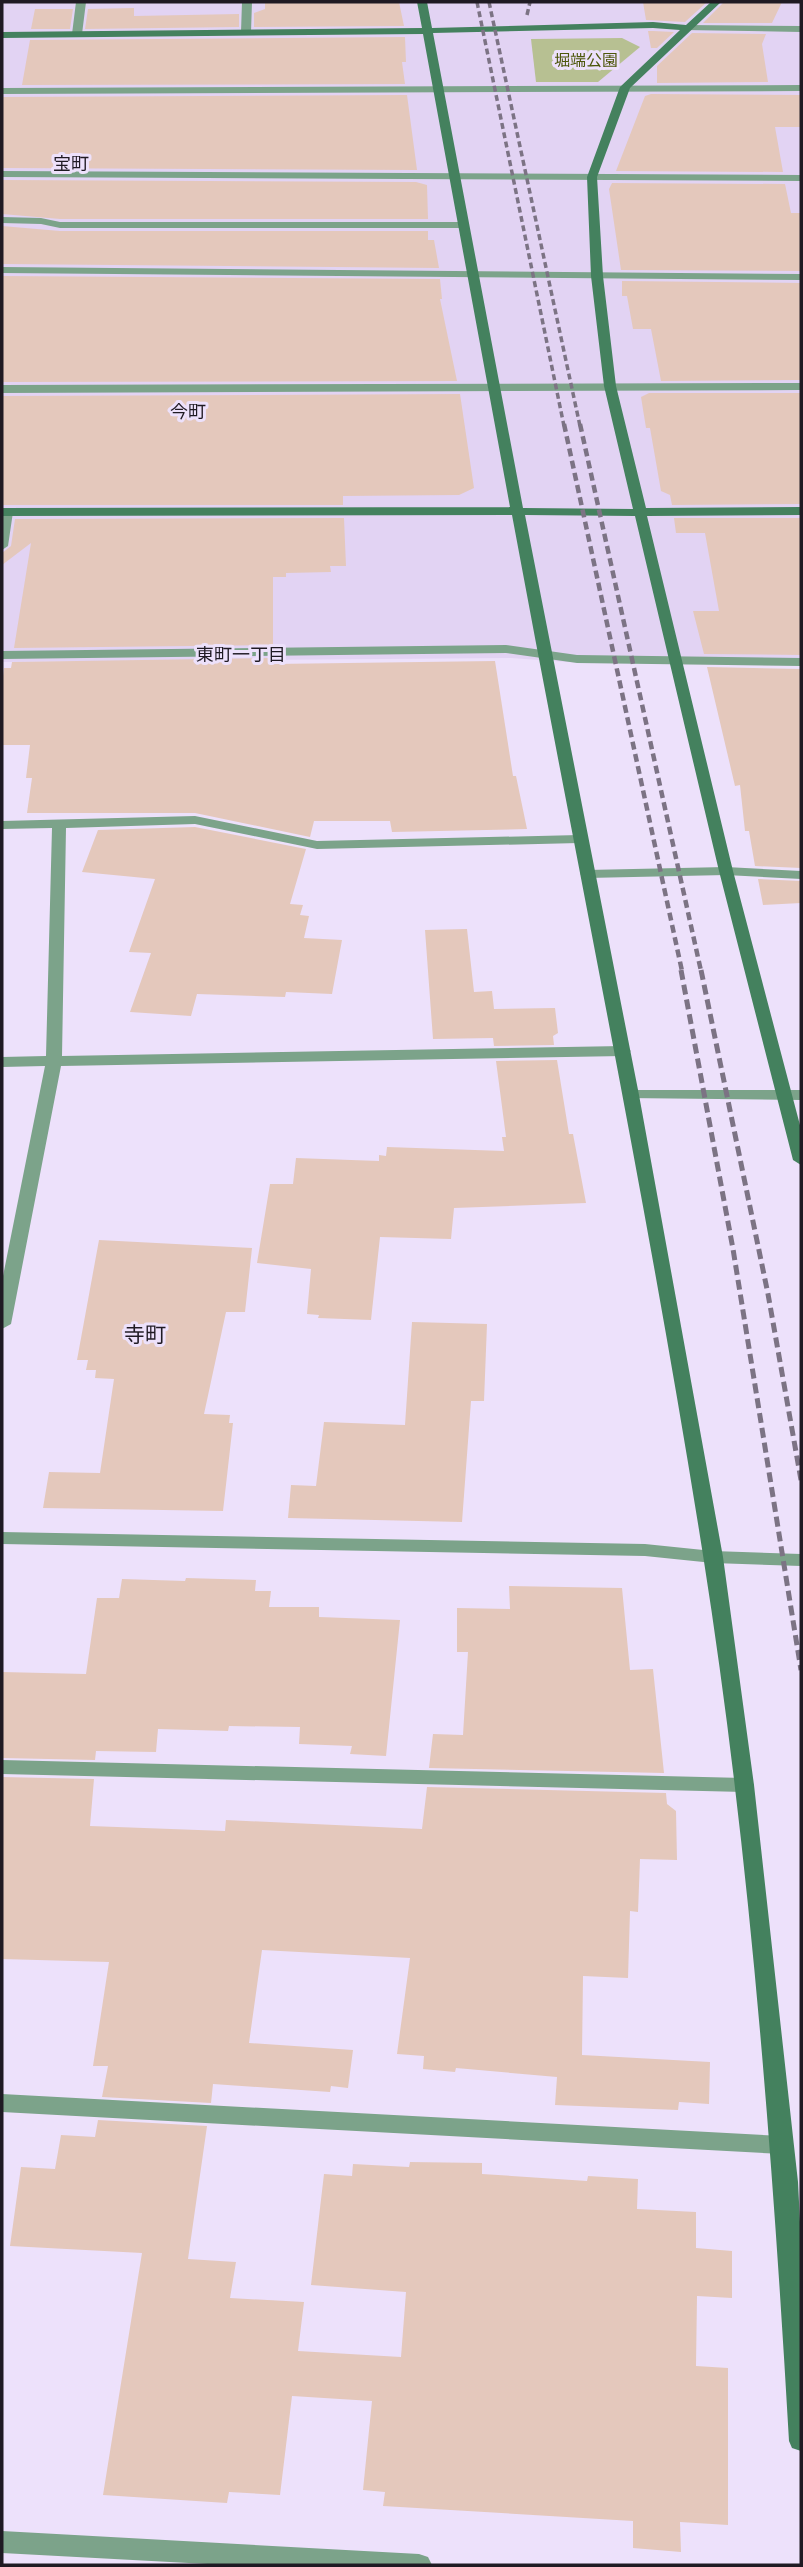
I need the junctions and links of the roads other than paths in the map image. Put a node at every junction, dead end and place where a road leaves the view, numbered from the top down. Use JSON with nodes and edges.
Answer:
{"nodes":[{"id":1,"x":81,"y":2,"type":"edge"},
{"id":2,"x":247,"y":2,"type":"edge"},
{"id":3,"x":422,"y":2,"type":"edge"},
{"id":4,"x":716,"y":2,"type":"edge"},
{"id":5,"x":687,"y":28,"type":"junction"},
{"id":6,"x":801,"y":29,"type":"edge"},
{"id":7,"x":429,"y":31,"type":"junction"},
{"id":8,"x":246,"y":32,"type":"junction"},
{"id":9,"x":77,"y":34,"type":"junction"},
{"id":10,"x":2,"y":35,"type":"edge"},
{"id":11,"x":625,"y":87,"type":"junction"},
{"id":12,"x":437,"y":88,"type":"junction"},
{"id":13,"x":801,"y":88,"type":"edge"},
{"id":14,"x":2,"y":91,"type":"edge"},
{"id":15,"x":2,"y":174,"type":"edge"},
{"id":16,"x":454,"y":177,"type":"junction"},
{"id":17,"x":592,"y":177,"type":"junction"},
{"id":18,"x":801,"y":178,"type":"edge"},
{"id":19,"x":2,"y":220,"type":"edge"},
{"id":20,"x":464,"y":225,"type":"junction"},
{"id":21,"x":2,"y":270,"type":"edge"},
{"id":22,"x":475,"y":275,"type":"junction"},
{"id":23,"x":597,"y":275,"type":"junction"},
{"id":24,"x":801,"y":277,"type":"edge"},
{"id":25,"x":610,"y":386,"type":"junction"},
{"id":26,"x":801,"y":386,"type":"edge"},
{"id":27,"x":496,"y":388,"type":"junction"},
{"id":28,"x":2,"y":389,"type":"edge"},
{"id":29,"x":518,"y":511,"type":"junction"},
{"id":30,"x":801,"y":511,"type":"edge"},
{"id":31,"x":5,"y":512,"type":"edge"},
{"id":32,"x":641,"y":512,"type":"junction"},
{"id":33,"x":2,"y":546,"type":"edge"},
{"id":34,"x":544,"y":654,"type":"junction"},
{"id":35,"x":2,"y":655,"type":"edge"},
{"id":36,"x":678,"y":660,"type":"junction"},
{"id":37,"x":801,"y":662,"type":"edge"},
{"id":38,"x":59,"y":824,"type":"junction"},
{"id":39,"x":2,"y":825,"type":"edge"},
{"id":40,"x":579,"y":839,"type":"junction"},
{"id":41,"x":726,"y":870,"type":"junction"},
{"id":42,"x":587,"y":874,"type":"junction"},
{"id":43,"x":801,"y":875,"type":"edge"},
{"id":44,"x":623,"y":1051,"type":"junction"},
{"id":45,"x":54,"y":1061,"type":"junction"},
{"id":46,"x":2,"y":1062,"type":"edge"},
{"id":47,"x":631,"y":1095,"type":"junction"},
{"id":48,"x":784,"y":1095,"type":"junction"},
{"id":49,"x":801,"y":1095,"type":"edge"},
{"id":50,"x":801,"y":1160,"type":"edge"},
{"id":51,"x":2,"y":1324,"type":"edge"},
{"id":52,"x":2,"y":1538,"type":"edge"},
{"id":53,"x":713,"y":1557,"type":"junction"},
{"id":54,"x":801,"y":1560,"type":"edge"},
{"id":55,"x":2,"y":1767,"type":"edge"},
{"id":56,"x":744,"y":1785,"type":"junction"},
{"id":57,"x":2,"y":2103,"type":"edge"},
{"id":58,"x":782,"y":2145,"type":"junction"},
{"id":59,"x":794,"y":2182,"type":"edge"},
{"id":60,"x":801,"y":2441,"type":"edge"},
{"id":61,"x":2,"y":2542,"type":"edge"},
{"id":62,"x":419,"y":2565,"type":"edge"}],
"edges":[{"from":1,"to":9,"type":"street"},
{"from":2,"to":8,"type":"street"},
{"from":3,"to":7,"type":"street"},
{"from":4,"to":5,"type":"street"},
{"from":5,"to":6,"type":"street"},
{"from":5,"to":7,"type":"street"},
{"from":5,"to":11,"type":"street"},
{"from":7,"to":8,"type":"street"},
{"from":7,"to":12,"type":"street"},
{"from":8,"to":9,"type":"street"},
{"from":9,"to":10,"type":"street"},
{"from":11,"to":12,"type":"street"},
{"from":11,"to":13,"type":"street"},
{"from":11,"to":17,"type":"street"},
{"from":12,"to":14,"type":"street"},
{"from":12,"to":16,"type":"street"},
{"from":15,"to":16,"type":"street"},
{"from":16,"to":17,"type":"street"},
{"from":16,"to":20,"type":"street"},
{"from":17,"to":18,"type":"street"},
{"from":17,"to":23,"type":"street"},
{"from":19,"to":20,"type":"street"},
{"from":20,"to":22,"type":"street"},
{"from":21,"to":22,"type":"street"},
{"from":22,"to":23,"type":"street"},
{"from":22,"to":27,"type":"street"},
{"from":23,"to":24,"type":"street"},
{"from":23,"to":25,"type":"street"},
{"from":25,"to":26,"type":"street"},
{"from":25,"to":27,"type":"street"},
{"from":25,"to":32,"type":"street"},
{"from":27,"to":28,"type":"street"},
{"from":27,"to":29,"type":"street"},
{"from":29,"to":31,"type":"street"},
{"from":29,"to":32,"type":"street"},
{"from":29,"to":34,"type":"street"},
{"from":30,"to":32,"type":"street"},
{"from":31,"to":33,"type":"street"},
{"from":32,"to":36,"type":"street"},
{"from":34,"to":35,"type":"street"},
{"from":34,"to":36,"type":"street"},
{"from":34,"to":40,"type":"street"},
{"from":36,"to":37,"type":"street"},
{"from":36,"to":41,"type":"street"},
{"from":38,"to":39,"type":"street"},
{"from":38,"to":40,"type":"street"},
{"from":38,"to":45,"type":"street"},
{"from":40,"to":42,"type":"street"},
{"from":41,"to":42,"type":"street"},
{"from":41,"to":43,"type":"street"},
{"from":41,"to":48,"type":"street"},
{"from":42,"to":44,"type":"street"},
{"from":44,"to":45,"type":"street"},
{"from":44,"to":47,"type":"street"},
{"from":45,"to":46,"type":"street"},
{"from":45,"to":51,"type":"street"},
{"from":47,"to":48,"type":"street"},
{"from":47,"to":53,"type":"street"},
{"from":48,"to":49,"type":"street"},
{"from":48,"to":50,"type":"street"},
{"from":52,"to":53,"type":"street"},
{"from":53,"to":54,"type":"street"},
{"from":53,"to":56,"type":"street"},
{"from":55,"to":56,"type":"street"},
{"from":56,"to":58,"type":"street"},
{"from":57,"to":58,"type":"street"},
{"from":58,"to":59,"type":"street"},
{"from":59,"to":60,"type":"street"},
{"from":61,"to":62,"type":"street"}]}
